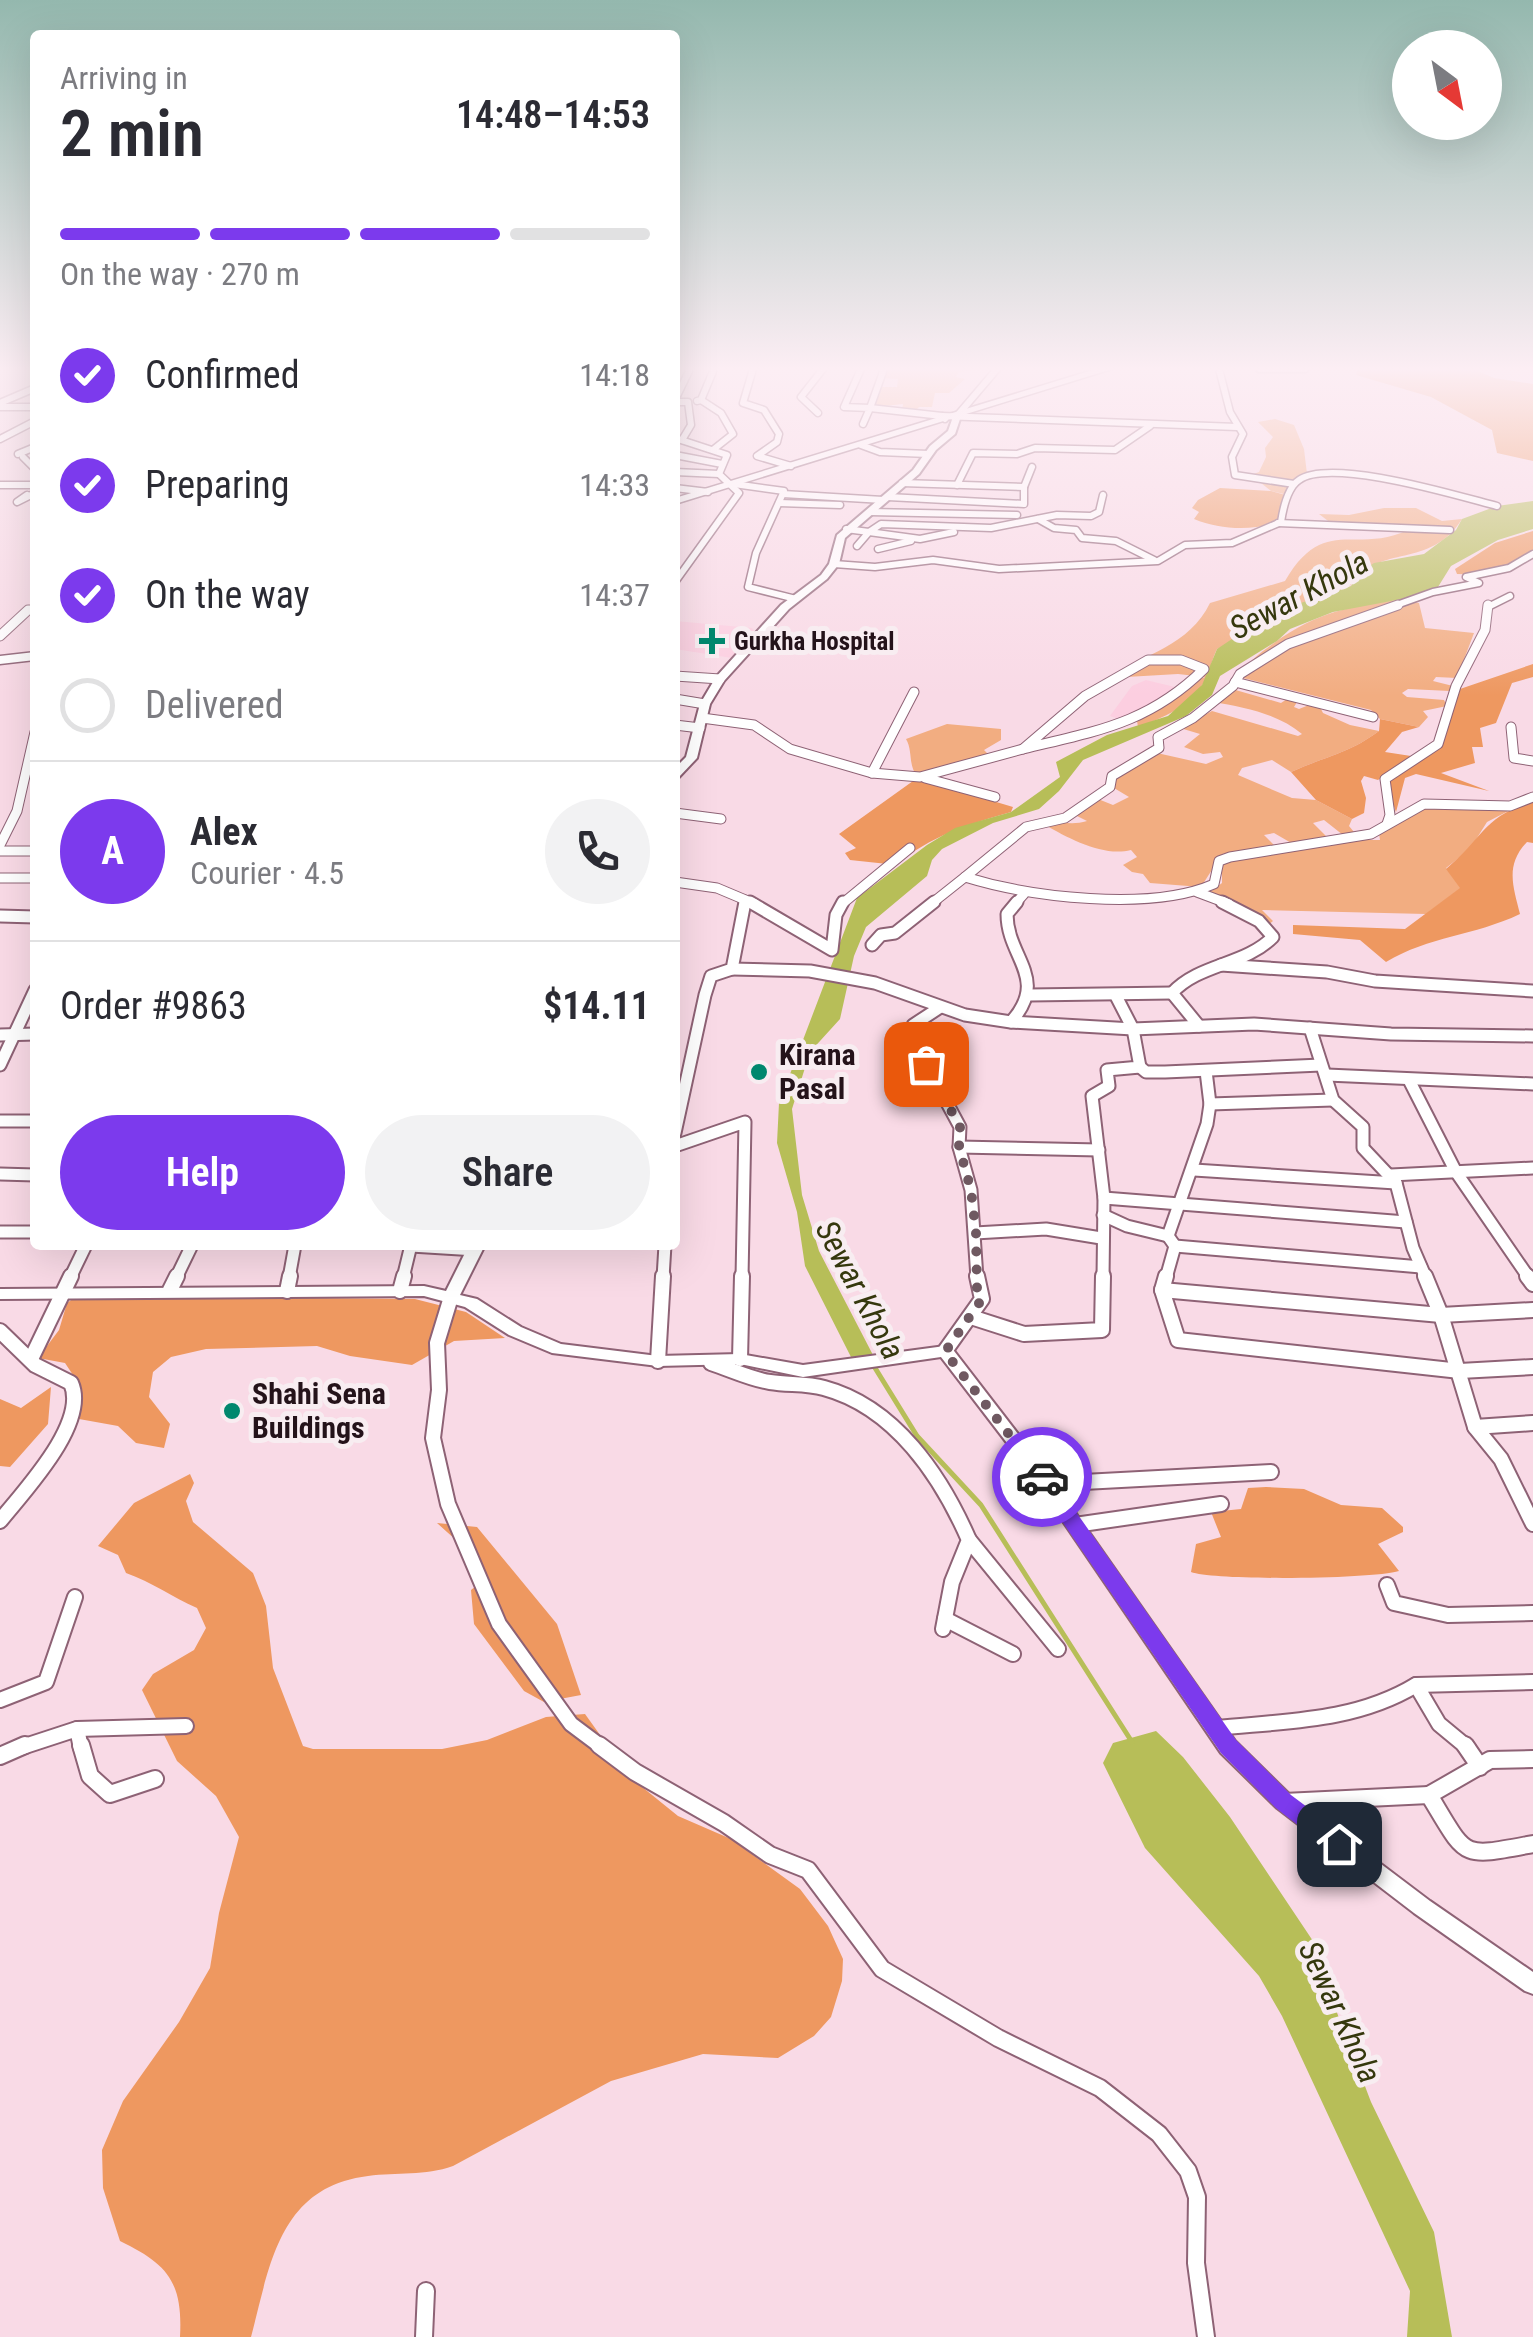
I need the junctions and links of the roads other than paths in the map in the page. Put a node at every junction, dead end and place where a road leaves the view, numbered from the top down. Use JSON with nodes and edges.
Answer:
{"nodes":[{"id":1,"x":724,"y":478,"type":"edge"},
{"id":2,"x":751,"y":478,"type":"edge"},
{"id":3,"x":906,"y":478,"type":"edge"},
{"id":4,"x":960,"y":478,"type":"edge"},
{"id":5,"x":1028,"y":478,"type":"edge"},
{"id":6,"x":1255,"y":478,"type":"edge"},
{"id":7,"x":1305,"y":478,"type":"edge"},
{"id":8,"x":1369,"y":478,"type":"edge"},
{"id":9,"x":902,"y":483,"type":"junction"},
{"id":10,"x":732,"y":484,"type":"junction"},
{"id":11,"x":1294,"y":484,"type":"junction"},
{"id":12,"x":30,"y":485,"type":"edge"},
{"id":13,"x":957,"y":485,"type":"junction"},
{"id":14,"x":1024,"y":487,"type":"junction"},
{"id":15,"x":0,"y":488,"type":"edge"},
{"id":16,"x":680,"y":489,"type":"edge"},
{"id":17,"x":708,"y":492,"type":"junction"},
{"id":18,"x":30,"y":494,"type":"edge"},
{"id":19,"x":783,"y":494,"type":"junction"},
{"id":20,"x":1103,"y":494,"type":"dead end"},
{"id":21,"x":835,"y":501,"type":"junction"},
{"id":22,"x":779,"y":503,"type":"junction"},
{"id":23,"x":879,"y":504,"type":"junction"},
{"id":24,"x":680,"y":506,"type":"edge"},
{"id":25,"x":1497,"y":506,"type":"dead end"},
{"id":26,"x":1017,"y":516,"type":"dead end"},
{"id":27,"x":1038,"y":519,"type":"junction"},
{"id":28,"x":1278,"y":523,"type":"junction"},
{"id":29,"x":973,"y":528,"type":"junction"},
{"id":30,"x":846,"y":530,"type":"junction"},
{"id":31,"x":1450,"y":530,"type":"dead end"},
{"id":32,"x":869,"y":532,"type":"junction"},
{"id":33,"x":920,"y":539,"type":"junction"},
{"id":34,"x":857,"y":546,"type":"dead end"},
{"id":35,"x":878,"y":549,"type":"dead end"},
{"id":36,"x":1533,"y":554,"type":"edge"},
{"id":37,"x":1158,"y":562,"type":"junction"},
{"id":38,"x":834,"y":564,"type":"junction"},
{"id":39,"x":680,"y":575,"type":"edge"},
{"id":40,"x":1510,"y":596,"type":"dead end"},
{"id":41,"x":796,"y":598,"type":"junction"},
{"id":42,"x":30,"y":610,"type":"edge"},
{"id":43,"x":0,"y":636,"type":"edge"},
{"id":44,"x":30,"y":659,"type":"edge"},
{"id":45,"x":0,"y":662,"type":"edge"},
{"id":46,"x":680,"y":676,"type":"edge"},
{"id":47,"x":720,"y":679,"type":"junction"},
{"id":48,"x":1236,"y":682,"type":"junction"},
{"id":49,"x":914,"y":692,"type":"dead end"},
{"id":50,"x":680,"y":700,"type":"edge"},
{"id":51,"x":705,"y":704,"type":"junction"},
{"id":52,"x":1373,"y":717,"type":"dead end"},
{"id":53,"x":701,"y":723,"type":"junction"},
{"id":54,"x":680,"y":724,"type":"edge"},
{"id":55,"x":1511,"y":727,"type":"dead end"},
{"id":56,"x":1023,"y":749,"type":"junction"},
{"id":57,"x":30,"y":754,"type":"edge"},
{"id":58,"x":1533,"y":762,"type":"edge"},
{"id":59,"x":680,"y":770,"type":"edge"},
{"id":60,"x":872,"y":773,"type":"junction"},
{"id":61,"x":920,"y":778,"type":"junction"},
{"id":62,"x":995,"y":797,"type":"dead end"},
{"id":63,"x":1533,"y":797,"type":"edge"},
{"id":64,"x":680,"y":814,"type":"edge"},
{"id":65,"x":721,"y":819,"type":"dead end"},
{"id":66,"x":1387,"y":824,"type":"junction"},
{"id":67,"x":0,"y":848,"type":"edge"},
{"id":68,"x":910,"y":848,"type":"dead end"},
{"id":69,"x":30,"y":850,"type":"edge"},
{"id":70,"x":965,"y":877,"type":"junction"},
{"id":71,"x":0,"y":878,"type":"edge"},
{"id":72,"x":30,"y":878,"type":"edge"},
{"id":73,"x":680,"y":882,"type":"edge"},
{"id":74,"x":1197,"y":892,"type":"junction"},
{"id":75,"x":1024,"y":894,"type":"junction"},
{"id":76,"x":745,"y":902,"type":"junction"},
{"id":77,"x":0,"y":916,"type":"edge"},
{"id":78,"x":30,"y":917,"type":"edge"},
{"id":79,"x":872,"y":945,"type":"dead end"},
{"id":80,"x":1222,"y":965,"type":"junction"},
{"id":81,"x":732,"y":969,"type":"junction"},
{"id":82,"x":1533,"y":991,"type":"edge"},
{"id":83,"x":1172,"y":993,"type":"junction"},
{"id":84,"x":1030,"y":995,"type":"junction"},
{"id":85,"x":1116,"y":996,"type":"junction"},
{"id":86,"x":30,"y":1000,"type":"edge"},
{"id":87,"x":939,"y":1008,"type":"junction"},
{"id":88,"x":1011,"y":1022,"type":"junction"},
{"id":89,"x":1199,"y":1026,"type":"junction"},
{"id":90,"x":1310,"y":1028,"type":"junction"},
{"id":91,"x":1133,"y":1029,"type":"junction"},
{"id":92,"x":0,"y":1034,"type":"edge"},
{"id":93,"x":30,"y":1034,"type":"edge"},
{"id":94,"x":13,"y":1035,"type":"junction"},
{"id":95,"x":1533,"y":1036,"type":"edge"},
{"id":96,"x":0,"y":1065,"type":"edge"},
{"id":97,"x":1140,"y":1067,"type":"junction"},
{"id":98,"x":1324,"y":1070,"type":"junction"},
{"id":99,"x":1206,"y":1072,"type":"junction"},
{"id":100,"x":1408,"y":1080,"type":"junction"},
{"id":101,"x":1533,"y":1084,"type":"edge"},
{"id":102,"x":681,"y":1094,"type":"edge"},
{"id":103,"x":1333,"y":1100,"type":"junction"},
{"id":104,"x":1210,"y":1104,"type":"junction"},
{"id":105,"x":0,"y":1121,"type":"edge"},
{"id":106,"x":30,"y":1122,"type":"edge"},
{"id":107,"x":680,"y":1144,"type":"edge"},
{"id":108,"x":959,"y":1147,"type":"junction"},
{"id":109,"x":1099,"y":1150,"type":"junction"},
{"id":110,"x":1533,"y":1168,"type":"edge"},
{"id":111,"x":1194,"y":1170,"type":"junction"},
{"id":112,"x":1456,"y":1172,"type":"junction"},
{"id":113,"x":0,"y":1174,"type":"edge"},
{"id":114,"x":30,"y":1174,"type":"edge"},
{"id":115,"x":1394,"y":1179,"type":"junction"},
{"id":116,"x":1104,"y":1198,"type":"junction"},
{"id":117,"x":1179,"y":1202,"type":"junction"},
{"id":118,"x":1103,"y":1215,"type":"junction"},
{"id":119,"x":1406,"y":1222,"type":"junction"},
{"id":120,"x":0,"y":1232,"type":"edge"},
{"id":121,"x":30,"y":1232,"type":"edge"},
{"id":122,"x":976,"y":1233,"type":"junction"},
{"id":123,"x":1101,"y":1238,"type":"junction"},
{"id":124,"x":1172,"y":1241,"type":"junction"},
{"id":125,"x":84,"y":1250,"type":"edge"},
{"id":126,"x":190,"y":1250,"type":"edge"},
{"id":127,"x":295,"y":1250,"type":"edge"},
{"id":128,"x":410,"y":1250,"type":"edge"},
{"id":129,"x":475,"y":1250,"type":"edge"},
{"id":130,"x":665,"y":1250,"type":"edge"},
{"id":131,"x":1420,"y":1267,"type":"junction"},
{"id":132,"x":1533,"y":1284,"type":"edge"},
{"id":133,"x":170,"y":1290,"type":"junction"},
{"id":134,"x":1162,"y":1290,"type":"junction"},
{"id":135,"x":287,"y":1291,"type":"junction"},
{"id":136,"x":400,"y":1291,"type":"junction"},
{"id":137,"x":63,"y":1292,"type":"junction"},
{"id":138,"x":0,"y":1294,"type":"edge"},
{"id":139,"x":451,"y":1297,"type":"junction"},
{"id":140,"x":1533,"y":1310,"type":"edge"},
{"id":141,"x":1441,"y":1315,"type":"junction"},
{"id":142,"x":971,"y":1317,"type":"junction"},
{"id":143,"x":0,"y":1332,"type":"edge"},
{"id":144,"x":945,"y":1352,"type":"junction"},
{"id":145,"x":31,"y":1359,"type":"junction"},
{"id":146,"x":740,"y":1359,"type":"junction"},
{"id":147,"x":658,"y":1361,"type":"junction"},
{"id":148,"x":710,"y":1363,"type":"junction"},
{"id":149,"x":1533,"y":1367,"type":"edge"},
{"id":150,"x":1460,"y":1372,"type":"junction"},
{"id":151,"x":1533,"y":1423,"type":"edge"},
{"id":152,"x":1476,"y":1427,"type":"junction"},
{"id":153,"x":1270,"y":1472,"type":"dead end"},
{"id":154,"x":1046,"y":1484,"type":"junction"},
{"id":155,"x":1222,"y":1504,"type":"dead end"},
{"id":156,"x":0,"y":1520,"type":"edge"},
{"id":157,"x":1533,"y":1524,"type":"edge"},
{"id":158,"x":1075,"y":1526,"type":"junction"},
{"id":159,"x":969,"y":1540,"type":"junction"},
{"id":160,"x":1387,"y":1585,"type":"dead end"},
{"id":161,"x":75,"y":1598,"type":"dead end"},
{"id":162,"x":1533,"y":1613,"type":"edge"},
{"id":163,"x":1058,"y":1649,"type":"dead end"},
{"id":164,"x":1013,"y":1654,"type":"dead end"},
{"id":165,"x":1533,"y":1682,"type":"edge"},
{"id":166,"x":1416,"y":1686,"type":"junction"},
{"id":167,"x":0,"y":1700,"type":"edge"},
{"id":168,"x":186,"y":1726,"type":"dead end"},
{"id":169,"x":1216,"y":1728,"type":"junction"},
{"id":170,"x":77,"y":1729,"type":"junction"},
{"id":171,"x":0,"y":1756,"type":"edge"},
{"id":172,"x":1533,"y":1759,"type":"edge"},
{"id":173,"x":1480,"y":1766,"type":"junction"},
{"id":174,"x":155,"y":1779,"type":"dead end"},
{"id":175,"x":1429,"y":1795,"type":"junction"},
{"id":176,"x":1284,"y":1802,"type":"junction"},
{"id":177,"x":1533,"y":1844,"type":"edge"},
{"id":178,"x":1533,"y":1984,"type":"edge"},
{"id":179,"x":426,"y":2291,"type":"dead end"},
{"id":180,"x":424,"y":2337,"type":"edge"},
{"id":181,"x":1206,"y":2337,"type":"edge"}],
"edges":[{"from":1,"to":10,"type":"street"},
{"from":2,"to":10,"type":"main road"},
{"from":3,"to":9,"type":"street"},
{"from":4,"to":13,"type":"street"},
{"from":5,"to":14,"type":"street"},
{"from":6,"to":11,"type":"street"},
{"from":7,"to":11,"type":"street"},
{"from":8,"to":25,"type":"street"},
{"from":9,"to":13,"type":"street"},
{"from":9,"to":23,"type":"street"},
{"from":10,"to":17,"type":"main road"},
{"from":10,"to":19,"type":"street"},
{"from":10,"to":39,"type":"street"},
{"from":11,"to":28,"type":"street"},
{"from":12,"to":15,"type":"street"},
{"from":13,"to":14,"type":"street"},
{"from":14,"to":23,"type":"street"},
{"from":15,"to":18,"type":"street"},
{"from":16,"to":17,"type":"street"},
{"from":17,"to":24,"type":"main road"},
{"from":19,"to":21,"type":"street"},
{"from":19,"to":22,"type":"street"},
{"from":20,"to":27,"type":"street"},
{"from":21,"to":22,"type":"street"},
{"from":21,"to":23,"type":"street"},
{"from":22,"to":41,"type":"street"},
{"from":23,"to":26,"type":"street"},
{"from":23,"to":30,"type":"street"},
{"from":27,"to":29,"type":"street"},
{"from":27,"to":37,"type":"street"},
{"from":28,"to":31,"type":"street"},
{"from":28,"to":37,"type":"street"},
{"from":29,"to":32,"type":"street"},
{"from":29,"to":33,"type":"street"},
{"from":30,"to":32,"type":"street"},
{"from":30,"to":38,"type":"street"},
{"from":32,"to":33,"type":"street"},
{"from":32,"to":34,"type":"street"},
{"from":33,"to":35,"type":"street"},
{"from":36,"to":48,"type":"street"},
{"from":37,"to":38,"type":"street"},
{"from":38,"to":41,"type":"street"},
{"from":40,"to":66,"type":"street"},
{"from":41,"to":47,"type":"street"},
{"from":42,"to":43,"type":"street"},
{"from":44,"to":45,"type":"main road"},
{"from":46,"to":47,"type":"street"},
{"from":47,"to":51,"type":"street"},
{"from":48,"to":52,"type":"street"},
{"from":48,"to":70,"type":"street"},
{"from":49,"to":60,"type":"street"},
{"from":50,"to":51,"type":"street"},
{"from":51,"to":53,"type":"street"},
{"from":53,"to":54,"type":"street"},
{"from":53,"to":59,"type":"street"},
{"from":53,"to":60,"type":"street"},
{"from":55,"to":58,"type":"street"},
{"from":56,"to":56,"type":"street"},
{"from":56,"to":61,"type":"street"},
{"from":57,"to":67,"type":"street"},
{"from":60,"to":61,"type":"street"},
{"from":61,"to":62,"type":"street"},
{"from":63,"to":66,"type":"street"},
{"from":64,"to":65,"type":"street"},
{"from":66,"to":74,"type":"street"},
{"from":67,"to":69,"type":"street"},
{"from":68,"to":76,"type":"street"},
{"from":70,"to":75,"type":"street"},
{"from":70,"to":79,"type":"street"},
{"from":71,"to":72,"type":"street"},
{"from":73,"to":76,"type":"street"},
{"from":74,"to":75,"type":"street"},
{"from":74,"to":80,"type":"street"},
{"from":75,"to":84,"type":"street"},
{"from":76,"to":81,"type":"street"},
{"from":77,"to":78,"type":"street"},
{"from":80,"to":82,"type":"street"},
{"from":80,"to":83,"type":"street"},
{"from":81,"to":87,"type":"street"},
{"from":81,"to":102,"type":"street"},
{"from":83,"to":85,"type":"street"},
{"from":83,"to":89,"type":"street"},
{"from":84,"to":85,"type":"street"},
{"from":84,"to":88,"type":"street"},
{"from":85,"to":91,"type":"street"},
{"from":86,"to":94,"type":"street"},
{"from":87,"to":88,"type":"street"},
{"from":87,"to":108,"type":"street"},
{"from":88,"to":91,"type":"street"},
{"from":89,"to":90,"type":"street"},
{"from":89,"to":91,"type":"street"},
{"from":90,"to":95,"type":"street"},
{"from":90,"to":98,"type":"street"},
{"from":91,"to":97,"type":"street"},
{"from":92,"to":94,"type":"street"},
{"from":93,"to":94,"type":"street"},
{"from":94,"to":96,"type":"street"},
{"from":97,"to":99,"type":"street"},
{"from":97,"to":109,"type":"street"},
{"from":98,"to":99,"type":"street"},
{"from":98,"to":100,"type":"street"},
{"from":98,"to":103,"type":"street"},
{"from":99,"to":104,"type":"street"},
{"from":100,"to":101,"type":"street"},
{"from":100,"to":112,"type":"street"},
{"from":103,"to":104,"type":"street"},
{"from":103,"to":115,"type":"street"},
{"from":104,"to":111,"type":"street"},
{"from":105,"to":106,"type":"street"},
{"from":107,"to":146,"type":"street"},
{"from":108,"to":109,"type":"street"},
{"from":108,"to":122,"type":"street"},
{"from":109,"to":116,"type":"street"},
{"from":110,"to":112,"type":"street"},
{"from":111,"to":115,"type":"street"},
{"from":111,"to":117,"type":"street"},
{"from":112,"to":115,"type":"street"},
{"from":112,"to":132,"type":"street"},
{"from":113,"to":114,"type":"street"},
{"from":115,"to":119,"type":"street"},
{"from":116,"to":117,"type":"street"},
{"from":116,"to":118,"type":"street"},
{"from":117,"to":119,"type":"street"},
{"from":117,"to":124,"type":"street"},
{"from":118,"to":123,"type":"street"},
{"from":118,"to":124,"type":"street"},
{"from":119,"to":131,"type":"street"},
{"from":120,"to":121,"type":"street"},
{"from":122,"to":123,"type":"street"},
{"from":122,"to":142,"type":"street"},
{"from":123,"to":142,"type":"street"},
{"from":124,"to":131,"type":"street"},
{"from":124,"to":134,"type":"street"},
{"from":125,"to":137,"type":"street"},
{"from":126,"to":133,"type":"street"},
{"from":127,"to":135,"type":"street"},
{"from":128,"to":136,"type":"street"},
{"from":129,"to":139,"type":"street"},
{"from":130,"to":147,"type":"street"},
{"from":131,"to":141,"type":"street"},
{"from":133,"to":135,"type":"street"},
{"from":133,"to":137,"type":"street"},
{"from":134,"to":141,"type":"street"},
{"from":134,"to":150,"type":"street"},
{"from":135,"to":136,"type":"street"},
{"from":136,"to":139,"type":"street"},
{"from":137,"to":138,"type":"street"},
{"from":137,"to":145,"type":"street"},
{"from":139,"to":147,"type":"street"},
{"from":139,"to":181,"type":"street"},
{"from":140,"to":141,"type":"street"},
{"from":141,"to":150,"type":"street"},
{"from":142,"to":144,"type":"street"},
{"from":143,"to":145,"type":"street"},
{"from":144,"to":146,"type":"street"},
{"from":144,"to":154,"type":"street"},
{"from":145,"to":156,"type":"street"},
{"from":146,"to":148,"type":"street"},
{"from":147,"to":148,"type":"street"},
{"from":148,"to":159,"type":"street"},
{"from":149,"to":150,"type":"street"},
{"from":150,"to":152,"type":"street"},
{"from":151,"to":152,"type":"street"},
{"from":152,"to":157,"type":"street"},
{"from":153,"to":154,"type":"street"},
{"from":154,"to":158,"type":"street"},
{"from":155,"to":158,"type":"street"},
{"from":158,"to":169,"type":"street"},
{"from":159,"to":163,"type":"street"},
{"from":159,"to":164,"type":"street"},
{"from":160,"to":162,"type":"street"},
{"from":161,"to":167,"type":"street"},
{"from":165,"to":166,"type":"street"},
{"from":166,"to":169,"type":"street"},
{"from":166,"to":173,"type":"street"},
{"from":168,"to":170,"type":"street"},
{"from":169,"to":176,"type":"street"},
{"from":170,"to":171,"type":"street"},
{"from":170,"to":174,"type":"street"},
{"from":172,"to":173,"type":"street"},
{"from":173,"to":175,"type":"street"},
{"from":175,"to":176,"type":"street"},
{"from":175,"to":177,"type":"street"},
{"from":176,"to":178,"type":"street"},
{"from":179,"to":180,"type":"street"}]}
